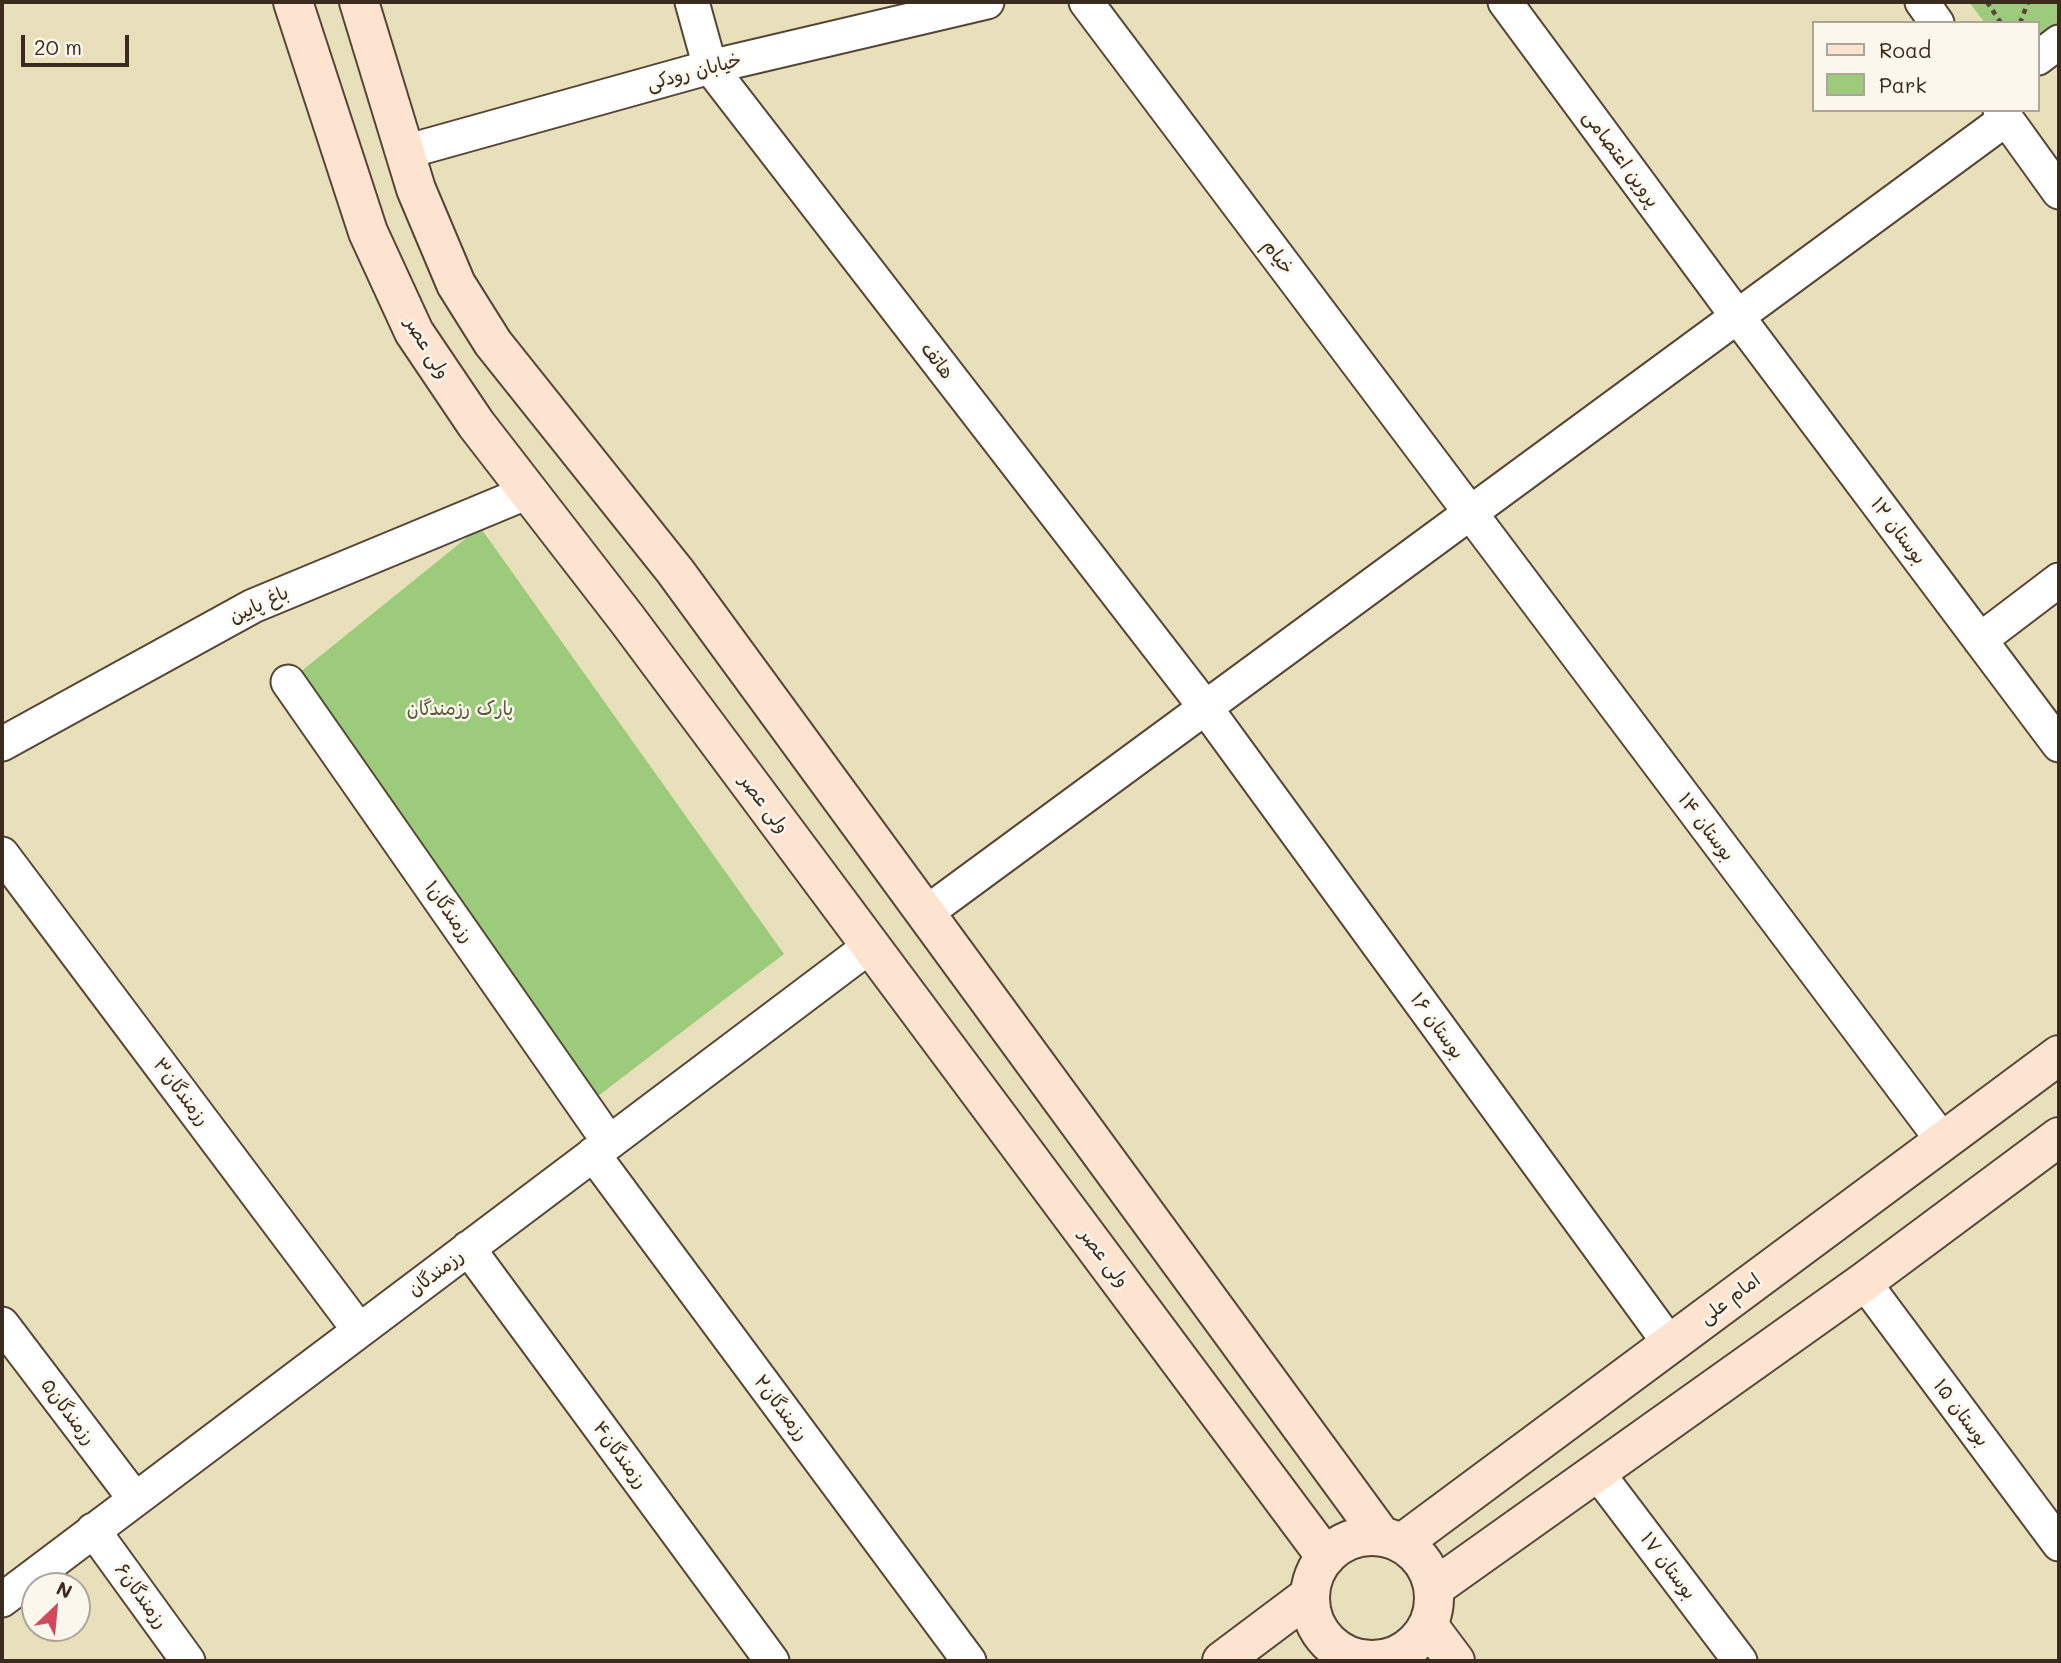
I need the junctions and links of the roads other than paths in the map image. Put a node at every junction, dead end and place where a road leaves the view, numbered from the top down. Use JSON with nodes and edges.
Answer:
{"nodes":[{"id":1,"x":293,"y":2,"type":"edge"},
{"id":2,"x":359,"y":2,"type":"edge"},
{"id":3,"x":692,"y":2,"type":"edge"},
{"id":4,"x":986,"y":2,"type":"edge"},
{"id":5,"x":1086,"y":2,"type":"edge"},
{"id":6,"x":1505,"y":2,"type":"edge"},
{"id":7,"x":1922,"y":2,"type":"edge"},
{"id":8,"x":1936,"y":21,"type":"edge"},
{"id":9,"x":2059,"y":42,"type":"edge"},
{"id":10,"x":2040,"y":56,"type":"edge"},
{"id":11,"x":710,"y":67,"type":"junction"},
{"id":12,"x":2003,"y":114,"type":"edge"},
{"id":13,"x":405,"y":152,"type":"junction"},
{"id":14,"x":2059,"y":192,"type":"edge"},
{"id":15,"x":1737,"y":316,"type":"junction"},
{"id":16,"x":528,"y":492,"type":"junction"},
{"id":17,"x":1469,"y":513,"type":"junction"},
{"id":18,"x":2059,"y":579,"type":"edge"},
{"id":19,"x":1980,"y":640,"type":"junction"},
{"id":20,"x":288,"y":682,"type":"dead end"},
{"id":21,"x":1205,"y":708,"type":"junction"},
{"id":22,"x":2,"y":744,"type":"edge"},
{"id":23,"x":2059,"y":746,"type":"edge"},
{"id":24,"x":2,"y":854,"type":"edge"},
{"id":25,"x":926,"y":913,"type":"junction"},
{"id":26,"x":870,"y":946,"type":"junction"},
{"id":27,"x":2059,"y":1055,"type":"edge"},
{"id":28,"x":2059,"y":1137,"type":"edge"},
{"id":29,"x":1943,"y":1141,"type":"junction"},
{"id":30,"x":601,"y":1148,"type":"junction"},
{"id":31,"x":468,"y":1248,"type":"junction"},
{"id":32,"x":1864,"y":1282,"type":"junction"},
{"id":33,"x":2,"y":1324,"type":"edge"},
{"id":34,"x":359,"y":1330,"type":"junction"},
{"id":35,"x":1670,"y":1344,"type":"junction"},
{"id":36,"x":1596,"y":1471,"type":"junction"},
{"id":37,"x":135,"y":1499,"type":"junction"},
{"id":38,"x":93,"y":1531,"type":"junction"},
{"id":39,"x":1392,"y":1540,"type":"junction"},
{"id":40,"x":2059,"y":1544,"type":"edge"},
{"id":41,"x":1326,"y":1557,"type":"junction"},
{"id":42,"x":1434,"y":1588,"type":"junction"},
{"id":43,"x":1310,"y":1595,"type":"junction"},
{"id":44,"x":2,"y":1600,"type":"edge"},
{"id":45,"x":1429,"y":1625,"type":"junction"},
{"id":46,"x":1367,"y":1660,"type":"edge"},
{"id":47,"x":188,"y":1661,"type":"edge"},
{"id":48,"x":772,"y":1661,"type":"edge"},
{"id":49,"x":969,"y":1661,"type":"edge"},
{"id":50,"x":1222,"y":1661,"type":"edge"},
{"id":51,"x":1455,"y":1661,"type":"edge"},
{"id":52,"x":1740,"y":1661,"type":"edge"}],
"edges":[{"from":1,"to":16,"type":"street","name":"ولی عصر"},
{"from":2,"to":13,"type":"street"},
{"from":3,"to":11,"type":"street","name":"هاتف"},
{"from":4,"to":11,"type":"street","name":"خیابان رودکی"},
{"from":5,"to":17,"type":"street","name":"خیام"},
{"from":6,"to":15,"type":"street","name":"پروین اعتصامی"},
{"from":7,"to":8,"type":"street"},
{"from":9,"to":10,"type":"street"},
{"from":11,"to":13,"type":"street","name":"خیابان رودکی"},
{"from":11,"to":21,"type":"street","name":"هاتف"},
{"from":12,"to":14,"type":"street"},
{"from":12,"to":15,"type":"street"},
{"from":13,"to":25,"type":"street"},
{"from":15,"to":17,"type":"street"},
{"from":15,"to":19,"type":"street","name":"بوستان ۱۲"},
{"from":16,"to":22,"type":"street","name":"باغ پایین"},
{"from":16,"to":26,"type":"street","name":"ولی عصر"},
{"from":17,"to":21,"type":"street"},
{"from":17,"to":29,"type":"street","name":"بوستان ۱۴"},
{"from":18,"to":19,"type":"street"},
{"from":19,"to":23,"type":"street","name":"بوستان ۱۲"},
{"from":20,"to":30,"type":"street","name":"رزمندگان۱"},
{"from":21,"to":25,"type":"street"},
{"from":21,"to":35,"type":"street","name":"بوستان ۱۶"},
{"from":24,"to":34,"type":"street","name":"رزمندگان۳"},
{"from":25,"to":39,"type":"street"},
{"from":26,"to":30,"type":"street","name":"رزمندگان"},
{"from":26,"to":41,"type":"street","name":"ولی عصر"},
{"from":27,"to":29,"type":"street","name":"امام علی"},
{"from":28,"to":32,"type":"street"},
{"from":29,"to":35,"type":"street","name":"امام علی"},
{"from":30,"to":31,"type":"street","name":"رزمندگان"},
{"from":30,"to":49,"type":"street","name":"رزمندگان۲"},
{"from":31,"to":34,"type":"street","name":"رزمندگان"},
{"from":31,"to":48,"type":"street","name":"رزمندگان۴"},
{"from":32,"to":36,"type":"street"},
{"from":32,"to":40,"type":"street","name":"بوستان ۱۵"},
{"from":33,"to":37,"type":"street","name":"رزمندگان۵"},
{"from":34,"to":37,"type":"street","name":"رزمندگان"},
{"from":35,"to":39,"type":"street","name":"امام علی"},
{"from":36,"to":42,"type":"street"},
{"from":36,"to":52,"type":"street","name":"بوستان ۱۷"},
{"from":37,"to":38,"type":"street","name":"رزمندگان"},
{"from":38,"to":44,"type":"street","name":"رزمندگان"},
{"from":38,"to":47,"type":"street","name":"رزمندگان۶"},
{"from":39,"to":41,"type":"street"},
{"from":39,"to":42,"type":"street"},
{"from":41,"to":43,"type":"street"},
{"from":42,"to":45,"type":"street"},
{"from":43,"to":46,"type":"street"},
{"from":43,"to":50,"type":"street"},
{"from":45,"to":46,"type":"street"},
{"from":45,"to":51,"type":"street"}]}
